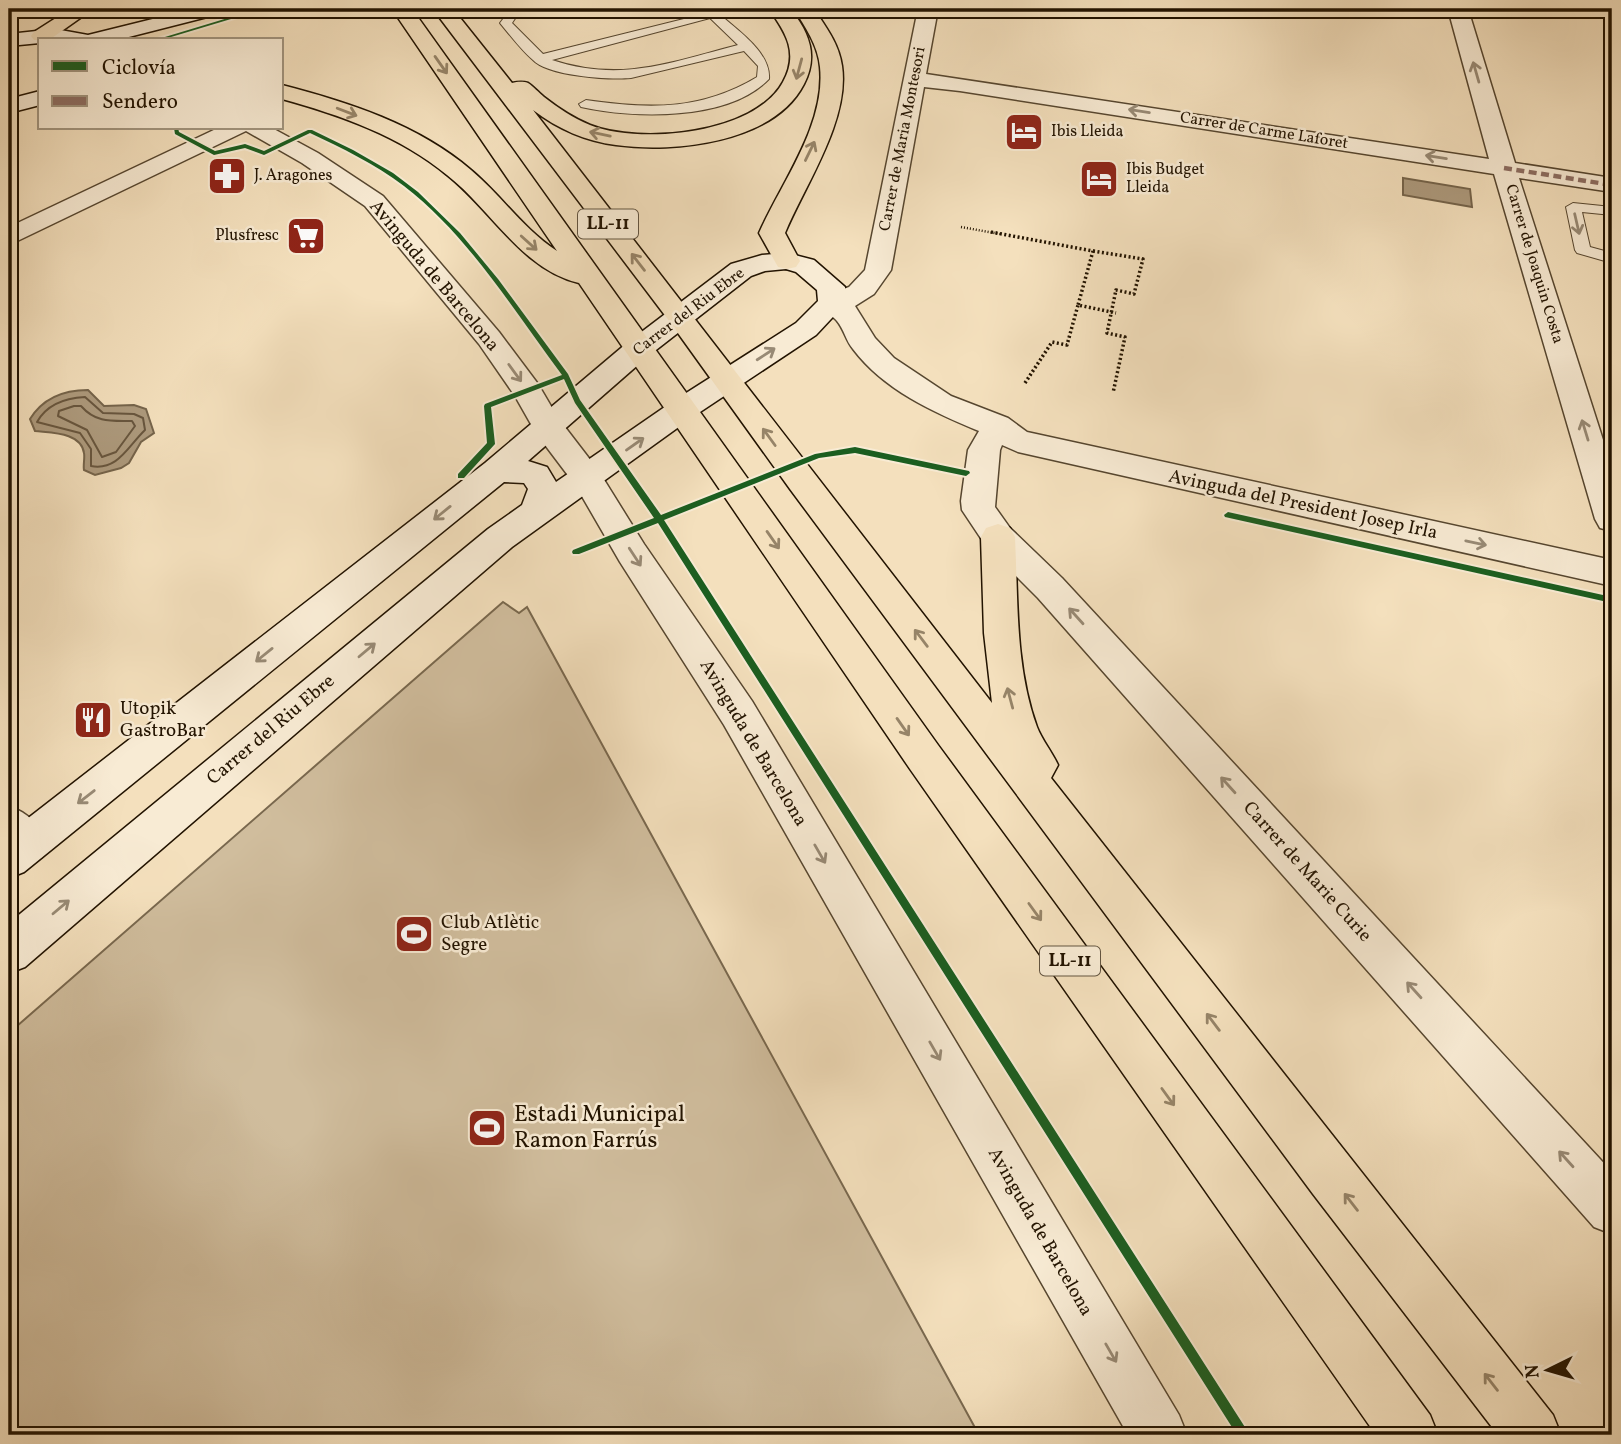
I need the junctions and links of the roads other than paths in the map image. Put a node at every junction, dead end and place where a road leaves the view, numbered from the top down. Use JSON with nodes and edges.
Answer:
{"nodes":[{"id":1,"x":83,"y":9,"type":"edge"},
{"id":2,"x":216,"y":9,"type":"edge"},
{"id":3,"x":402,"y":9,"type":"edge"},
{"id":4,"x":443,"y":9,"type":"edge"},
{"id":5,"x":537,"y":9,"type":"edge"},
{"id":6,"x":779,"y":9,"type":"edge"},
{"id":7,"x":804,"y":9,"type":"edge"},
{"id":8,"x":928,"y":9,"type":"edge"},
{"id":9,"x":1458,"y":9,"type":"edge"},
{"id":10,"x":509,"y":12,"type":"edge"},
{"id":11,"x":173,"y":21,"type":"junction"},
{"id":12,"x":41,"y":36,"type":"junction"},
{"id":13,"x":62,"y":38,"type":"edge"},
{"id":14,"x":101,"y":38,"type":"edge"},
{"id":15,"x":135,"y":38,"type":"edge"},
{"id":16,"x":9,"y":40,"type":"edge"},
{"id":17,"x":747,"y":46,"type":"junction"},
{"id":18,"x":474,"y":50,"type":"junction"},
{"id":19,"x":540,"y":59,"type":"junction"},
{"id":20,"x":915,"y":80,"type":"junction"},
{"id":21,"x":284,"y":93,"type":"edge"},
{"id":22,"x":38,"y":99,"type":"edge"},
{"id":23,"x":586,"y":104,"type":"dead end"},
{"id":24,"x":9,"y":106,"type":"edge"},
{"id":25,"x":232,"y":130,"type":"edge"},
{"id":26,"x":259,"y":130,"type":"edge"},
{"id":27,"x":1504,"y":168,"type":"junction"},
{"id":28,"x":1612,"y":185,"type":"edge"},
{"id":29,"x":1612,"y":211,"type":"edge"},
{"id":30,"x":9,"y":237,"type":"edge"},
{"id":31,"x":1612,"y":258,"type":"edge"},
{"id":32,"x":787,"y":261,"type":"junction"},
{"id":33,"x":590,"y":281,"type":"junction"},
{"id":34,"x":828,"y":296,"type":"junction"},
{"id":35,"x":680,"y":316,"type":"junction"},
{"id":36,"x":806,"y":329,"type":"junction"},
{"id":37,"x":863,"y":343,"type":"junction"},
{"id":38,"x":637,"y":350,"type":"junction"},
{"id":39,"x":727,"y":380,"type":"junction"},
{"id":40,"x":683,"y":409,"type":"junction"},
{"id":41,"x":547,"y":425,"type":"junction"},
{"id":42,"x":998,"y":426,"type":"junction"},
{"id":43,"x":1027,"y":443,"type":"junction"},
{"id":44,"x":984,"y":465,"type":"junction"},
{"id":45,"x":496,"y":471,"type":"junction"},
{"id":46,"x":587,"y":478,"type":"junction"},
{"id":47,"x":536,"y":514,"type":"junction"},
{"id":48,"x":1612,"y":519,"type":"edge"},
{"id":49,"x":998,"y":537,"type":"junction"},
{"id":50,"x":1612,"y":547,"type":"edge"},
{"id":51,"x":1612,"y":573,"type":"edge"},
{"id":52,"x":15,"y":842,"type":"edge"},
{"id":53,"x":1111,"y":887,"type":"junction"},
{"id":54,"x":9,"y":951,"type":"edge"},
{"id":55,"x":1612,"y":1209,"type":"edge"},
{"id":56,"x":1159,"y":1435,"type":"edge"},
{"id":57,"x":1410,"y":1435,"type":"edge"},
{"id":58,"x":1534,"y":1435,"type":"edge"}],
"edges":[{"from":1,"to":12,"type":"main road"},
{"from":2,"to":11,"type":"street"},
{"from":3,"to":33,"type":"main road","number":"LL-11","one_way":true},
{"from":4,"to":18,"type":"main road","number":"LL-11"},
{"from":5,"to":10,"type":"lane"},
{"from":6,"to":18,"type":"main road","one_way":true},
{"from":32,"to":7,"type":"main road","one_way":true},
{"from":8,"to":20,"type":"street","name":"Carrer de Maria Montesori"},
{"from":27,"to":9,"type":"street","name":"Carrer de Joaquin Costa","one_way":true},
{"from":10,"to":19,"type":"lane"},
{"from":11,"to":14,"type":"street"},
{"from":11,"to":15,"type":"street"},
{"from":12,"to":13,"type":"street"},
{"from":12,"to":16,"type":"street"},
{"from":17,"to":19,"type":"lane"},
{"from":17,"to":19,"type":"lane"},
{"from":17,"to":23,"type":"lane"},
{"from":35,"to":18,"type":"main road","number":"LL-11","one_way":true},
{"from":27,"to":20,"type":"street","name":"Carrer de Carme Laforet","one_way":true},
{"from":20,"to":34,"type":"street","name":"Carrer de Maria Montesori"},
{"from":21,"to":33,"type":"main road","one_way":true},
{"from":22,"to":24,"type":"street"},
{"from":25,"to":30,"type":"street"},
{"from":26,"to":41,"type":"street","name":"Avinguda de Barcelona","one_way":true},
{"from":27,"to":28,"type":"street","name":"Carrer de Carme Laforet"},
{"from":48,"to":27,"type":"street","name":"Carrer de Joaquin Costa","one_way":true},
{"from":29,"to":31,"type":"lane","one_way":true},
{"from":32,"to":34,"type":"street"},
{"from":32,"to":35,"type":"street","name":"Carrer del Riu Ebre"},
{"from":33,"to":38,"type":"main road","number":"LL-11"},
{"from":34,"to":36,"type":"street","name":"Carrer del Riu Ebre"},
{"from":34,"to":37,"type":"street","name":"Avinguda del President Josep Irla"},
{"from":35,"to":38,"type":"street","name":"Carrer del Riu Ebre"},
{"from":35,"to":39,"type":"main road","number":"LL-11"},
{"from":36,"to":37,"type":"street","name":"Avinguda del President Josep Irla"},
{"from":39,"to":36,"type":"street","name":"Carrer del Riu Ebre","one_way":true},
{"from":37,"to":42,"type":"street","name":"Avinguda del President Josep Irla"},
{"from":38,"to":40,"type":"main road","number":"LL-11"},
{"from":38,"to":41,"type":"street","name":"Carrer del Riu Ebre"},
{"from":39,"to":40,"type":"street","name":"Carrer del Riu Ebre"},
{"from":53,"to":39,"type":"main road","number":"LL-11","one_way":true},
{"from":46,"to":40,"type":"street","name":"Carrer del Riu Ebre","one_way":true},
{"from":40,"to":57,"type":"main road","number":"LL-11","one_way":true},
{"from":41,"to":45,"type":"street","name":"Carrer del Riu Ebre"},
{"from":41,"to":46,"type":"street","name":"Avinguda de Barcelona"},
{"from":42,"to":43,"type":"street","name":"Avinguda del President Josep Irla"},
{"from":42,"to":44,"type":"street","name":"Carrer de Marie Curie"},
{"from":42,"to":50,"type":"street","name":"Avinguda del President Josep Irla"},
{"from":43,"to":44,"type":"street"},
{"from":43,"to":51,"type":"street","name":"Avinguda del President Josep Irla","one_way":true},
{"from":44,"to":49,"type":"street","name":"Carrer de Marie Curie"},
{"from":45,"to":47,"type":"street"},
{"from":45,"to":52,"type":"street","name":"Carrer del Riu Ebre","one_way":true},
{"from":46,"to":47,"type":"street","name":"Carrer del Riu Ebre"},
{"from":46,"to":56,"type":"street","name":"Avinguda de Barcelona","one_way":true},
{"from":54,"to":47,"type":"street","name":"Carrer del Riu Ebre","one_way":true},
{"from":53,"to":49,"type":"main road","one_way":true},
{"from":55,"to":49,"type":"street","name":"Carrer de Marie Curie","one_way":true},
{"from":58,"to":53,"type":"main road","number":"LL-11","one_way":true}]}
